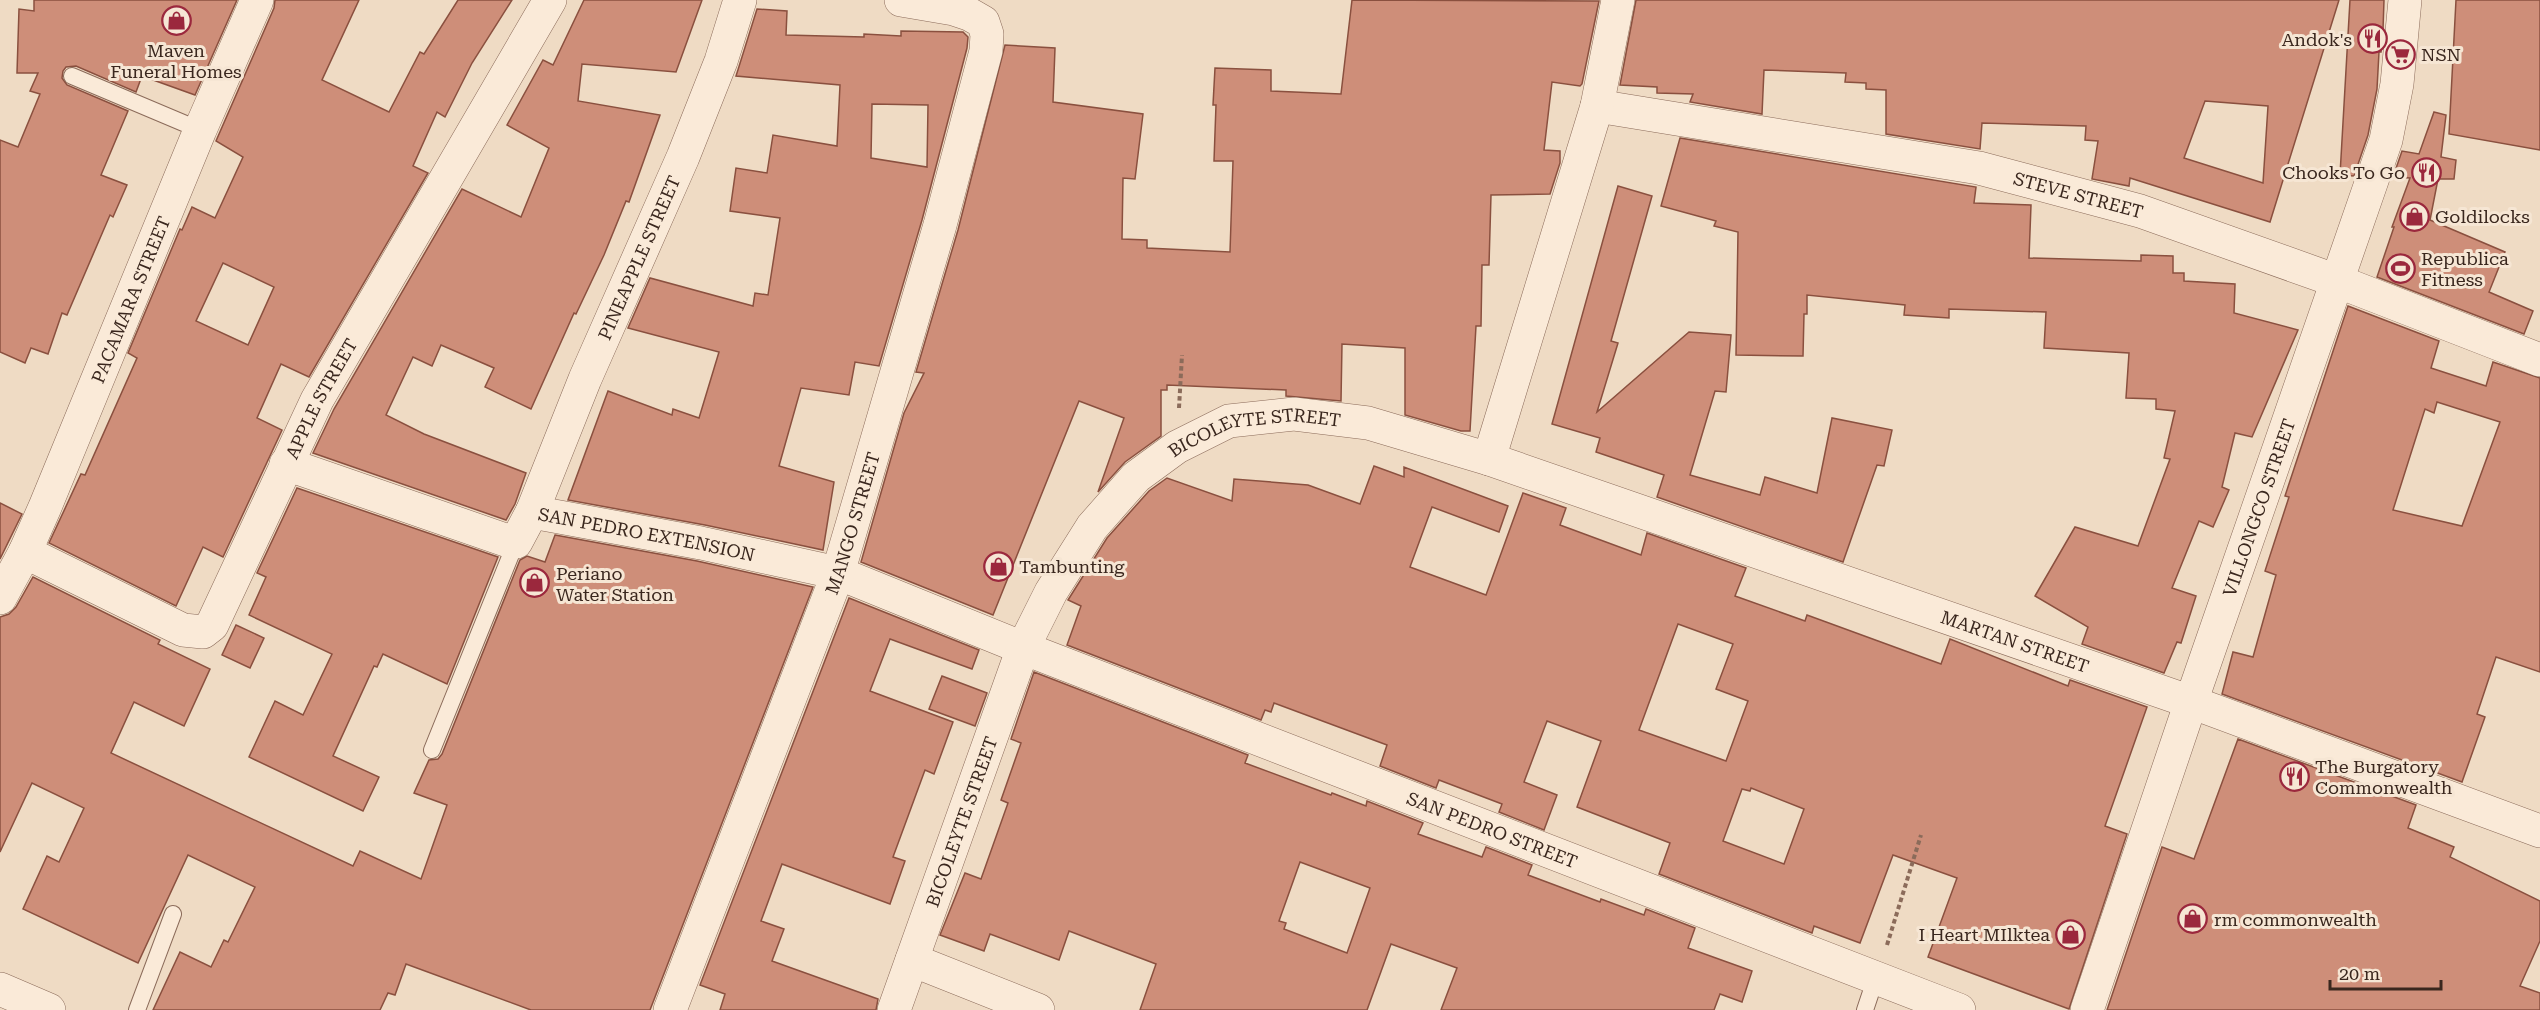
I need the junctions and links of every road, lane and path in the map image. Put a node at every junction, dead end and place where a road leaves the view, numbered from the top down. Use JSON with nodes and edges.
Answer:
{"nodes":[{"id":1,"x":257,"y":0,"type":"edge"},
{"id":2,"x":550,"y":0,"type":"edge"},
{"id":3,"x":740,"y":0,"type":"edge"},
{"id":4,"x":902,"y":0,"type":"edge"},
{"id":5,"x":1618,"y":0,"type":"edge"},
{"id":6,"x":2405,"y":0,"type":"edge"},
{"id":7,"x":72,"y":76,"type":"dead end"},
{"id":8,"x":1597,"y":106,"type":"junction"},
{"id":9,"x":200,"y":130,"type":"junction"},
{"id":10,"x":2337,"y":280,"type":"junction"},
{"id":11,"x":1182,"y":355,"type":"dead end"},
{"id":12,"x":2540,"y":360,"type":"edge"},
{"id":13,"x":1177,"y":447,"type":"junction"},
{"id":14,"x":1489,"y":459,"type":"junction"},
{"id":15,"x":286,"y":464,"type":"junction"},
{"id":16,"x":532,"y":512,"type":"junction"},
{"id":17,"x":516,"y":542,"type":"junction"},
{"id":18,"x":25,"y":552,"type":"junction"},
{"id":19,"x":837,"y":573,"type":"junction"},
{"id":20,"x":0,"y":598,"type":"edge"},
{"id":21,"x":1023,"y":648,"type":"junction"},
{"id":22,"x":2190,"y":702,"type":"junction"},
{"id":23,"x":432,"y":750,"type":"dead end"},
{"id":24,"x":2540,"y":831,"type":"edge"},
{"id":25,"x":1921,"y":835,"type":"dead end"},
{"id":26,"x":173,"y":914,"type":"dead end"},
{"id":27,"x":912,"y":960,"type":"junction"},
{"id":28,"x":1876,"y":977,"type":"junction"},
{"id":29,"x":0,"y":988,"type":"edge"},
{"id":30,"x":49,"y":1010,"type":"edge"},
{"id":31,"x":138,"y":1010,"type":"edge"},
{"id":32,"x":670,"y":1010,"type":"edge"},
{"id":33,"x":894,"y":1010,"type":"edge"},
{"id":34,"x":1038,"y":1010,"type":"edge"},
{"id":35,"x":1865,"y":1010,"type":"edge"},
{"id":36,"x":1959,"y":1010,"type":"edge"},
{"id":37,"x":2087,"y":1010,"type":"edge"}],
"edges":[{"from":1,"to":9,"type":"street","name":"PACAMARA STREET"},
{"from":2,"to":15,"type":"street","name":"APPLE STREET"},
{"from":3,"to":16,"type":"street","name":"PINEAPPLE STREET"},
{"from":4,"to":19,"type":"street","name":"MANGO STREET"},
{"from":5,"to":8,"type":"street"},
{"from":6,"to":10,"type":"street","name":"VILLONGCO STREET"},
{"from":7,"to":9,"type":"lane"},
{"from":8,"to":10,"type":"street","name":"STEVE STREET"},
{"from":8,"to":14,"type":"street"},
{"from":9,"to":18,"type":"street","name":"PACAMARA STREET"},
{"from":10,"to":12,"type":"street","name":"STEVE STREET"},
{"from":10,"to":22,"type":"street","name":"VILLONGCO STREET"},
{"from":11,"to":13,"type":"path"},
{"from":13,"to":14,"type":"street","name":"BICOLEYTE STREET"},
{"from":13,"to":21,"type":"street","name":"BICOLEYTE STREET"},
{"from":14,"to":22,"type":"street","name":"MARTAN STREET"},
{"from":15,"to":17,"type":"street","name":"SAN PEDRO EXTENSION"},
{"from":15,"to":18,"type":"street","name":"APPLE STREET"},
{"from":16,"to":17,"type":"street","name":"SAN PEDRO EXTENSION"},
{"from":16,"to":19,"type":"street","name":"SAN PEDRO EXTENSION"},
{"from":17,"to":23,"type":"lane"},
{"from":18,"to":20,"type":"street","name":"PACAMARA STREET"},
{"from":19,"to":21,"type":"street","name":"SAN PEDRO EXTENSION"},
{"from":19,"to":32,"type":"street","name":"MANGO STREET"},
{"from":21,"to":27,"type":"street","name":"BICOLEYTE STREET"},
{"from":21,"to":28,"type":"street","name":"SAN PEDRO STREET"},
{"from":22,"to":24,"type":"street","name":"MARTAN STREET"},
{"from":22,"to":37,"type":"street","name":"VILLONGCO STREET"},
{"from":25,"to":28,"type":"path"},
{"from":26,"to":31,"type":"lane"},
{"from":27,"to":33,"type":"street","name":"BICOLEYTE STREET"},
{"from":27,"to":34,"type":"street"},
{"from":28,"to":35,"type":"lane"},
{"from":28,"to":36,"type":"street","name":"SAN PEDRO STREET"},
{"from":29,"to":30,"type":"street"}]}
